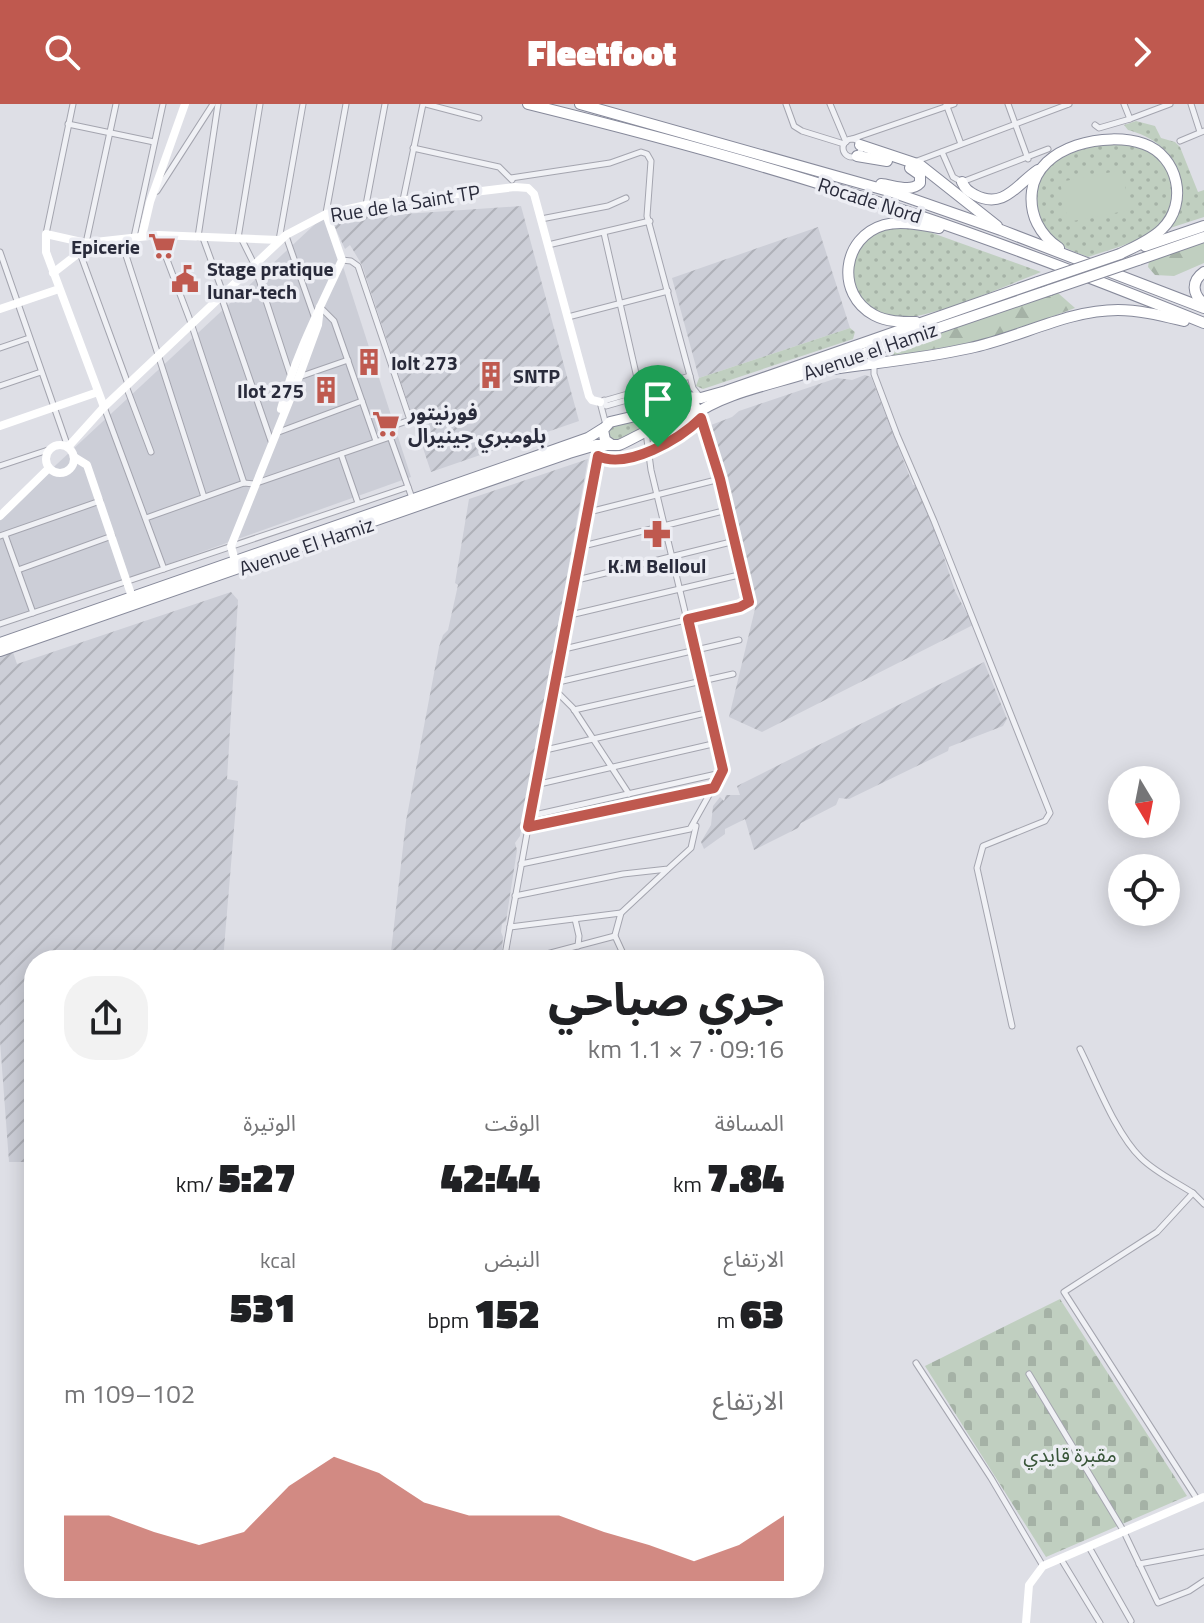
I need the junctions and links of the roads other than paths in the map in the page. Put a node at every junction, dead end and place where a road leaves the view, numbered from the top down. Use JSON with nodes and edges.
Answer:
{"nodes":[{"id":1,"x":73,"y":104,"type":"edge"},
{"id":2,"x":116,"y":104,"type":"edge"},
{"id":3,"x":163,"y":104,"type":"edge"},
{"id":4,"x":185,"y":104,"type":"edge"},
{"id":5,"x":216,"y":104,"type":"edge"},
{"id":6,"x":260,"y":104,"type":"edge"},
{"id":7,"x":303,"y":104,"type":"edge"},
{"id":8,"x":346,"y":104,"type":"edge"},
{"id":9,"x":385,"y":104,"type":"edge"},
{"id":10,"x":425,"y":104,"type":"edge"},
{"id":11,"x":528,"y":104,"type":"edge"},
{"id":12,"x":580,"y":104,"type":"edge"},
{"id":13,"x":786,"y":104,"type":"edge"},
{"id":14,"x":830,"y":104,"type":"edge"},
{"id":15,"x":1008,"y":104,"type":"edge"},
{"id":16,"x":1069,"y":104,"type":"edge"},
{"id":17,"x":1124,"y":104,"type":"edge"},
{"id":18,"x":1170,"y":104,"type":"edge"},
{"id":19,"x":1191,"y":104,"type":"edge"},
{"id":20,"x":949,"y":105,"type":"edge"},
{"id":21,"x":479,"y":118,"type":"dead end"},
{"id":22,"x":1130,"y":119,"type":"junction"},
{"id":23,"x":68,"y":124,"type":"junction"},
{"id":24,"x":1016,"y":124,"type":"junction"},
{"id":25,"x":1095,"y":125,"type":"dead end"},
{"id":26,"x":1202,"y":131,"type":"edge"},
{"id":27,"x":109,"y":132,"type":"junction"},
{"id":28,"x":1180,"y":141,"type":"dead end"},
{"id":29,"x":154,"y":142,"type":"junction"},
{"id":30,"x":961,"y":144,"type":"junction"},
{"id":31,"x":852,"y":145,"type":"junction"},
{"id":32,"x":413,"y":148,"type":"junction"},
{"id":33,"x":1048,"y":149,"type":"dead end"},
{"id":34,"x":942,"y":152,"type":"junction"},
{"id":35,"x":1028,"y":159,"type":"junction"},
{"id":36,"x":911,"y":164,"type":"junction"},
{"id":37,"x":1044,"y":166,"type":"junction"},
{"id":38,"x":860,"y":182,"type":"junction"},
{"id":39,"x":962,"y":182,"type":"junction"},
{"id":40,"x":513,"y":183,"type":"junction"},
{"id":41,"x":626,"y":198,"type":"dead end"},
{"id":42,"x":403,"y":200,"type":"junction"},
{"id":43,"x":150,"y":202,"type":"junction"},
{"id":44,"x":366,"y":205,"type":"junction"},
{"id":45,"x":326,"y":214,"type":"junction"},
{"id":46,"x":541,"y":219,"type":"junction"},
{"id":47,"x":650,"y":221,"type":"junction"},
{"id":48,"x":1204,"y":226,"type":"edge"},
{"id":49,"x":1001,"y":230,"type":"junction"},
{"id":50,"x":604,"y":233,"type":"junction"},
{"id":51,"x":46,"y":234,"type":"junction"},
{"id":52,"x":972,"y":234,"type":"junction"},
{"id":53,"x":158,"y":235,"type":"junction"},
{"id":54,"x":138,"y":237,"type":"junction"},
{"id":55,"x":200,"y":237,"type":"junction"},
{"id":56,"x":282,"y":237,"type":"junction"},
{"id":57,"x":1204,"y":237,"type":"edge"},
{"id":58,"x":240,"y":238,"type":"junction"},
{"id":59,"x":121,"y":240,"type":"junction"},
{"id":60,"x":86,"y":243,"type":"junction"},
{"id":61,"x":548,"y":245,"type":"junction"},
{"id":62,"x":0,"y":252,"type":"edge"},
{"id":63,"x":80,"y":252,"type":"junction"},
{"id":64,"x":1120,"y":254,"type":"junction"},
{"id":65,"x":1071,"y":256,"type":"junction"},
{"id":66,"x":342,"y":260,"type":"junction"},
{"id":67,"x":254,"y":264,"type":"junction"},
{"id":68,"x":3,"y":267,"type":"edge"},
{"id":69,"x":1204,"y":272,"type":"edge"},
{"id":70,"x":53,"y":273,"type":"junction"},
{"id":71,"x":59,"y":289,"type":"junction"},
{"id":72,"x":668,"y":291,"type":"junction"},
{"id":73,"x":222,"y":294,"type":"junction"},
{"id":74,"x":17,"y":303,"type":"junction"},
{"id":75,"x":620,"y":303,"type":"junction"},
{"id":76,"x":1204,"y":306,"type":"edge"},
{"id":77,"x":320,"y":307,"type":"junction"},
{"id":78,"x":0,"y":309,"type":"edge"},
{"id":79,"x":314,"y":316,"type":"junction"},
{"id":80,"x":567,"y":318,"type":"junction"},
{"id":81,"x":926,"y":321,"type":"junction"},
{"id":82,"x":191,"y":323,"type":"junction"},
{"id":83,"x":1204,"y":324,"type":"edge"},
{"id":84,"x":29,"y":338,"type":"junction"},
{"id":85,"x":0,"y":348,"type":"edge"},
{"id":86,"x":158,"y":355,"type":"junction"},
{"id":87,"x":348,"y":360,"type":"junction"},
{"id":88,"x":874,"y":363,"type":"junction"},
{"id":89,"x":41,"y":372,"type":"junction"},
{"id":90,"x":807,"y":373,"type":"junction"},
{"id":91,"x":294,"y":376,"type":"junction"},
{"id":92,"x":690,"y":376,"type":"junction"},
{"id":93,"x":127,"y":385,"type":"junction"},
{"id":94,"x":0,"y":386,"type":"edge"},
{"id":95,"x":640,"y":390,"type":"junction"},
{"id":96,"x":98,"y":392,"type":"junction"},
{"id":97,"x":687,"y":397,"type":"junction"},
{"id":98,"x":701,"y":398,"type":"junction"},
{"id":99,"x":362,"y":401,"type":"junction"},
{"id":100,"x":602,"y":401,"type":"junction"},
{"id":101,"x":53,"y":407,"type":"junction"},
{"id":102,"x":104,"y":407,"type":"junction"},
{"id":103,"x":645,"y":413,"type":"junction"},
{"id":104,"x":697,"y":417,"type":"junction"},
{"id":105,"x":0,"y":426,"type":"edge"},
{"id":106,"x":605,"y":426,"type":"junction"},
{"id":107,"x":646,"y":431,"type":"junction"},
{"id":108,"x":390,"y":437,"type":"junction"},
{"id":109,"x":274,"y":438,"type":"junction"},
{"id":110,"x":376,"y":442,"type":"junction"},
{"id":111,"x":612,"y":445,"type":"junction"},
{"id":112,"x":68,"y":447,"type":"junction"},
{"id":113,"x":590,"y":447,"type":"junction"},
{"id":114,"x":48,"y":450,"type":"junction"},
{"id":115,"x":649,"y":450,"type":"junction"},
{"id":116,"x":151,"y":452,"type":"dead end"},
{"id":117,"x":341,"y":454,"type":"junction"},
{"id":118,"x":598,"y":456,"type":"junction"},
{"id":119,"x":74,"y":457,"type":"junction"},
{"id":120,"x":0,"y":466,"type":"edge"},
{"id":121,"x":49,"y":468,"type":"junction"},
{"id":122,"x":720,"y":479,"type":"junction"},
{"id":123,"x":244,"y":483,"type":"junction"},
{"id":124,"x":254,"y":484,"type":"junction"},
{"id":125,"x":408,"y":487,"type":"junction"},
{"id":126,"x":657,"y":495,"type":"junction"},
{"id":127,"x":204,"y":497,"type":"junction"},
{"id":128,"x":412,"y":499,"type":"junction"},
{"id":129,"x":100,"y":501,"type":"junction"},
{"id":130,"x":358,"y":503,"type":"junction"},
{"id":131,"x":727,"y":510,"type":"junction"},
{"id":132,"x":585,"y":513,"type":"junction"},
{"id":133,"x":0,"y":516,"type":"edge"},
{"id":134,"x":146,"y":518,"type":"junction"},
{"id":135,"x":665,"y":526,"type":"junction"},
{"id":136,"x":2,"y":535,"type":"edge"},
{"id":137,"x":112,"y":536,"type":"junction"},
{"id":138,"x":735,"y":541,"type":"junction"},
{"id":139,"x":231,"y":546,"type":"junction"},
{"id":140,"x":579,"y":547,"type":"junction"},
{"id":141,"x":673,"y":556,"type":"junction"},
{"id":142,"x":235,"y":561,"type":"junction"},
{"id":143,"x":164,"y":569,"type":"junction"},
{"id":144,"x":18,"y":570,"type":"junction"},
{"id":145,"x":743,"y":574,"type":"junction"},
{"id":146,"x":129,"y":581,"type":"junction"},
{"id":147,"x":572,"y":581,"type":"junction"},
{"id":148,"x":681,"y":588,"type":"junction"},
{"id":149,"x":132,"y":597,"type":"junction"},
{"id":150,"x":33,"y":613,"type":"junction"},
{"id":151,"x":566,"y":616,"type":"junction"},
{"id":152,"x":688,"y":619,"type":"junction"},
{"id":153,"x":0,"y":624,"type":"edge"},
{"id":154,"x":739,"y":640,"type":"dead end"},
{"id":155,"x":0,"y":643,"type":"edge"},
{"id":156,"x":560,"y":650,"type":"junction"},
{"id":157,"x":695,"y":650,"type":"junction"},
{"id":158,"x":0,"y":651,"type":"edge"},
{"id":159,"x":733,"y":674,"type":"dead end"},
{"id":160,"x":702,"y":681,"type":"junction"},
{"id":161,"x":553,"y":685,"type":"junction"},
{"id":162,"x":574,"y":710,"type":"junction"},
{"id":163,"x":710,"y":712,"type":"junction"},
{"id":164,"x":593,"y":739,"type":"junction"},
{"id":165,"x":717,"y":743,"type":"junction"},
{"id":166,"x":541,"y":751,"type":"junction"},
{"id":167,"x":612,"y":767,"type":"junction"},
{"id":168,"x":722,"y":773,"type":"junction"},
{"id":169,"x":535,"y":785,"type":"junction"},
{"id":170,"x":714,"y":788,"type":"junction"},
{"id":171,"x":629,"y":794,"type":"junction"},
{"id":172,"x":530,"y":816,"type":"junction"},
{"id":173,"x":697,"y":821,"type":"junction"},
{"id":174,"x":528,"y":827,"type":"junction"},
{"id":175,"x":521,"y":864,"type":"junction"},
{"id":176,"x":668,"y":869,"type":"junction"},
{"id":177,"x":515,"y":896,"type":"junction"},
{"id":178,"x":621,"y":913,"type":"junction"},
{"id":179,"x":575,"y":919,"type":"junction"},
{"id":180,"x":510,"y":927,"type":"junction"},
{"id":181,"x":615,"y":936,"type":"junction"},
{"id":182,"x":578,"y":946,"type":"junction"},
{"id":183,"x":506,"y":950,"type":"edge"},
{"id":184,"x":563,"y":950,"type":"edge"},
{"id":185,"x":621,"y":950,"type":"edge"},
{"id":186,"x":1012,"y":1026,"type":"dead end"},
{"id":187,"x":1080,"y":1049,"type":"dead end"},
{"id":188,"x":1193,"y":1193,"type":"junction"},
{"id":189,"x":1204,"y":1204,"type":"edge"},
{"id":190,"x":916,"y":1363,"type":"dead end"},
{"id":191,"x":1029,"y":1374,"type":"dead end"},
{"id":192,"x":1200,"y":1498,"type":"edge"},
{"id":193,"x":1123,"y":1530,"type":"junction"},
{"id":194,"x":1089,"y":1547,"type":"junction"},
{"id":195,"x":1204,"y":1552,"type":"edge"},
{"id":196,"x":1060,"y":1557,"type":"junction"},
{"id":197,"x":1139,"y":1564,"type":"junction"},
{"id":198,"x":1043,"y":1566,"type":"junction"},
{"id":199,"x":1204,"y":1581,"type":"edge"},
{"id":200,"x":1131,"y":1621,"type":"edge"},
{"id":201,"x":1026,"y":1623,"type":"edge"},
{"id":202,"x":1100,"y":1623,"type":"edge"}],
"edges":[{"from":1,"to":23,"type":"street"},
{"from":2,"to":27,"type":"street"},
{"from":3,"to":29,"type":"street"},
{"from":4,"to":43,"type":"street"},
{"from":5,"to":43,"type":"street"},
{"from":5,"to":55,"type":"street"},
{"from":6,"to":58,"type":"street"},
{"from":7,"to":56,"type":"street"},
{"from":8,"to":45,"type":"street"},
{"from":9,"to":44,"type":"street"},
{"from":10,"to":21,"type":"street"},
{"from":10,"to":32,"type":"street"},
{"from":11,"to":52,"type":"highway","name":"Rocade Nord"},
{"from":12,"to":38,"type":"highway","name":"Rocade Nord"},
{"from":13,"to":31,"type":"street"},
{"from":14,"to":31,"type":"street"},
{"from":15,"to":24,"type":"street"},
{"from":16,"to":24,"type":"street"},
{"from":17,"to":22,"type":"street"},
{"from":18,"to":22,"type":"street"},
{"from":19,"to":26,"type":"street"},
{"from":20,"to":30,"type":"street"},
{"from":20,"to":31,"type":"street"},
{"from":22,"to":25,"type":"street"},
{"from":23,"to":27,"type":"street"},
{"from":23,"to":51,"type":"street"},
{"from":24,"to":30,"type":"street"},
{"from":24,"to":35,"type":"street"},
{"from":26,"to":28,"type":"street"},
{"from":27,"to":29,"type":"street"},
{"from":27,"to":60,"type":"street"},
{"from":29,"to":54,"type":"street"},
{"from":30,"to":34,"type":"street"},
{"from":31,"to":36,"type":"highway"},
{"from":31,"to":38,"type":"highway"},
{"from":32,"to":40,"type":"street"},
{"from":32,"to":42,"type":"street"},
{"from":33,"to":35,"type":"street"},
{"from":34,"to":36,"type":"street"},
{"from":34,"to":39,"type":"street"},
{"from":35,"to":39,"type":"street"},
{"from":36,"to":49,"type":"highway"},
{"from":37,"to":39,"type":"highway"},
{"from":37,"to":64,"type":"highway"},
{"from":37,"to":65,"type":"highway"},
{"from":38,"to":49,"type":"highway","name":"Rocade Nord"},
{"from":40,"to":42,"type":"street","name":"Rue de la Saint TP"},
{"from":40,"to":46,"type":"street","name":"Rue de la Saint TP"},
{"from":40,"to":47,"type":"street"},
{"from":41,"to":46,"type":"street"},
{"from":42,"to":44,"type":"street","name":"Rue de la Saint TP"},
{"from":43,"to":54,"type":"street"},
{"from":44,"to":45,"type":"street","name":"Rue de la Saint TP"},
{"from":45,"to":56,"type":"street","name":"Rue de la Saint TP"},
{"from":45,"to":66,"type":"street"},
{"from":46,"to":61,"type":"street"},
{"from":47,"to":50,"type":"street"},
{"from":47,"to":72,"type":"street"},
{"from":48,"to":64,"type":"highway"},
{"from":49,"to":65,"type":"highway","name":"Rocade Nord"},
{"from":50,"to":61,"type":"street"},
{"from":50,"to":75,"type":"street"},
{"from":51,"to":60,"type":"street"},
{"from":51,"to":70,"type":"street"},
{"from":52,"to":81,"type":"highway"},
{"from":52,"to":83,"type":"highway","name":"Rocade Nord"},
{"from":53,"to":54,"type":"street"},
{"from":53,"to":55,"type":"street"},
{"from":53,"to":82,"type":"street"},
{"from":54,"to":59,"type":"street"},
{"from":55,"to":58,"type":"street"},
{"from":55,"to":73,"type":"street"},
{"from":56,"to":58,"type":"street"},
{"from":56,"to":67,"type":"street"},
{"from":56,"to":79,"type":"street"},
{"from":57,"to":90,"type":"highway","name":"Avenue el Hamiz","bridge":true},
{"from":58,"to":67,"type":"street"},
{"from":59,"to":60,"type":"street"},
{"from":59,"to":86,"type":"street"},
{"from":60,"to":63,"type":"street"},
{"from":61,"to":80,"type":"street"},
{"from":62,"to":68,"type":"street"},
{"from":63,"to":70,"type":"street"},
{"from":63,"to":93,"type":"street"},
{"from":64,"to":81,"type":"highway","bridge":true},
{"from":65,"to":76,"type":"highway","name":"Rocade Nord"},
{"from":66,"to":77,"type":"street"},
{"from":66,"to":108,"type":"street"},
{"from":67,"to":73,"type":"street"},
{"from":67,"to":91,"type":"street"},
{"from":68,"to":74,"type":"street"},
{"from":69,"to":76,"type":"highway"},
{"from":70,"to":71,"type":"street"},
{"from":71,"to":74,"type":"street"},
{"from":71,"to":96,"type":"street"},
{"from":72,"to":75,"type":"street"},
{"from":72,"to":92,"type":"street"},
{"from":73,"to":82,"type":"street"},
{"from":73,"to":109,"type":"street"},
{"from":74,"to":78,"type":"street"},
{"from":74,"to":84,"type":"street"},
{"from":75,"to":80,"type":"street"},
{"from":75,"to":95,"type":"street"},
{"from":77,"to":79,"type":"street"},
{"from":77,"to":87,"type":"street"},
{"from":77,"to":91,"type":"street"},
{"from":79,"to":91,"type":"street"},
{"from":80,"to":100,"type":"street"},
{"from":81,"to":98,"type":"highway"},
{"from":82,"to":86,"type":"street"},
{"from":82,"to":123,"type":"street"},
{"from":83,"to":88,"type":"highway"},
{"from":84,"to":85,"type":"street"},
{"from":84,"to":89,"type":"street"},
{"from":86,"to":93,"type":"street"},
{"from":86,"to":127,"type":"street"},
{"from":87,"to":91,"type":"street"},
{"from":87,"to":99,"type":"street"},
{"from":88,"to":90,"type":"highway"},
{"from":88,"to":186,"type":"street"},
{"from":89,"to":94,"type":"street"},
{"from":89,"to":101,"type":"street"},
{"from":90,"to":104,"type":"highway","name":"Avenue el Hamiz"},
{"from":91,"to":109,"type":"street"},
{"from":92,"to":95,"type":"street"},
{"from":92,"to":98,"type":"street"},
{"from":93,"to":102,"type":"street"},
{"from":93,"to":116,"type":"street"},
{"from":95,"to":100,"type":"street"},
{"from":95,"to":103,"type":"street"},
{"from":96,"to":101,"type":"street"},
{"from":96,"to":102,"type":"street"},
{"from":97,"to":98,"type":"highway"},
{"from":97,"to":103,"type":"highway"},
{"from":97,"to":104,"type":"highway"},
{"from":99,"to":109,"type":"street"},
{"from":99,"to":110,"type":"street"},
{"from":100,"to":106,"type":"street"},
{"from":101,"to":105,"type":"street"},
{"from":101,"to":112,"type":"street"},
{"from":102,"to":112,"type":"street"},
{"from":102,"to":134,"type":"street"},
{"from":103,"to":106,"type":"highway"},
{"from":104,"to":107,"type":"highway","name":"Avenue el Hamiz"},
{"from":104,"to":115,"type":"street"},
{"from":104,"to":122,"type":"street"},
{"from":106,"to":111,"type":"highway"},
{"from":106,"to":128,"type":"highway"},
{"from":107,"to":111,"type":"highway","name":"Avenue El Hamiz"},
{"from":107,"to":115,"type":"street"},
{"from":108,"to":110,"type":"street"},
{"from":108,"to":125,"type":"street"},
{"from":109,"to":124,"type":"street"},
{"from":110,"to":117,"type":"street"},
{"from":111,"to":113,"type":"highway","name":"Avenue El Hamiz"},
{"from":112,"to":114,"type":"street"},
{"from":112,"to":119,"type":"street"},
{"from":113,"to":118,"type":"street"},
{"from":113,"to":158,"type":"highway","name":"Avenue El Hamiz"},
{"from":114,"to":120,"type":"street"},
{"from":114,"to":121,"type":"street"},
{"from":115,"to":118,"type":"street"},
{"from":115,"to":126,"type":"street"},
{"from":117,"to":124,"type":"street"},
{"from":117,"to":130,"type":"street"},
{"from":118,"to":132,"type":"street"},
{"from":119,"to":121,"type":"street"},
{"from":119,"to":129,"type":"street"},
{"from":121,"to":133,"type":"street"},
{"from":122,"to":126,"type":"street"},
{"from":122,"to":131,"type":"street"},
{"from":123,"to":124,"type":"street"},
{"from":123,"to":127,"type":"street"},
{"from":124,"to":139,"type":"street"},
{"from":125,"to":128,"type":"street"},
{"from":125,"to":130,"type":"street"},
{"from":126,"to":132,"type":"street"},
{"from":126,"to":135,"type":"street"},
{"from":127,"to":134,"type":"street"},
{"from":128,"to":142,"type":"highway"},
{"from":129,"to":136,"type":"street"},
{"from":129,"to":137,"type":"street"},
{"from":130,"to":139,"type":"street"},
{"from":131,"to":135,"type":"street"},
{"from":131,"to":138,"type":"street"},
{"from":132,"to":140,"type":"street"},
{"from":134,"to":143,"type":"street"},
{"from":135,"to":140,"type":"street"},
{"from":135,"to":141,"type":"street"},
{"from":136,"to":144,"type":"street"},
{"from":137,"to":144,"type":"street"},
{"from":137,"to":146,"type":"street"},
{"from":138,"to":141,"type":"street"},
{"from":138,"to":145,"type":"street"},
{"from":139,"to":142,"type":"street"},
{"from":139,"to":143,"type":"street"},
{"from":140,"to":147,"type":"street"},
{"from":141,"to":147,"type":"street"},
{"from":141,"to":148,"type":"street"},
{"from":142,"to":149,"type":"highway"},
{"from":143,"to":146,"type":"street"},
{"from":144,"to":150,"type":"street"},
{"from":145,"to":148,"type":"street"},
{"from":145,"to":152,"type":"street"},
{"from":146,"to":149,"type":"street"},
{"from":146,"to":150,"type":"street"},
{"from":147,"to":151,"type":"street"},
{"from":148,"to":151,"type":"street"},
{"from":148,"to":152,"type":"street"},
{"from":149,"to":155,"type":"highway"},
{"from":150,"to":153,"type":"street"},
{"from":151,"to":156,"type":"street"},
{"from":152,"to":156,"type":"street"},
{"from":152,"to":157,"type":"street"},
{"from":154,"to":157,"type":"street"},
{"from":156,"to":161,"type":"street"},
{"from":157,"to":160,"type":"street"},
{"from":157,"to":161,"type":"street"},
{"from":159,"to":160,"type":"street"},
{"from":160,"to":162,"type":"street"},
{"from":160,"to":163,"type":"street"},
{"from":161,"to":162,"type":"street"},
{"from":161,"to":166,"type":"street"},
{"from":162,"to":164,"type":"street"},
{"from":163,"to":164,"type":"street"},
{"from":163,"to":165,"type":"street"},
{"from":164,"to":166,"type":"street"},
{"from":164,"to":167,"type":"street"},
{"from":165,"to":167,"type":"street"},
{"from":165,"to":168,"type":"street"},
{"from":166,"to":169,"type":"street"},
{"from":167,"to":169,"type":"street"},
{"from":167,"to":171,"type":"street"},
{"from":168,"to":170,"type":"street"},
{"from":168,"to":171,"type":"street"},
{"from":169,"to":172,"type":"street"},
{"from":170,"to":173,"type":"street"},
{"from":170,"to":174,"type":"street"},
{"from":171,"to":172,"type":"street"},
{"from":172,"to":174,"type":"street"},
{"from":173,"to":175,"type":"street"},
{"from":173,"to":176,"type":"street"},
{"from":174,"to":175,"type":"street"},
{"from":175,"to":177,"type":"street"},
{"from":176,"to":177,"type":"street"},
{"from":176,"to":178,"type":"street"},
{"from":177,"to":180,"type":"street"},
{"from":178,"to":179,"type":"street"},
{"from":178,"to":181,"type":"street"},
{"from":179,"to":180,"type":"street"},
{"from":179,"to":182,"type":"street"},
{"from":180,"to":183,"type":"street"},
{"from":181,"to":182,"type":"street"},
{"from":181,"to":185,"type":"street"},
{"from":182,"to":184,"type":"street"},
{"from":187,"to":188,"type":"street"},
{"from":188,"to":189,"type":"street"},
{"from":188,"to":192,"type":"street"},
{"from":190,"to":198,"type":"street"},
{"from":191,"to":193,"type":"street"},
{"from":192,"to":193,"type":"street"},
{"from":193,"to":194,"type":"street"},
{"from":193,"to":197,"type":"street"},
{"from":194,"to":196,"type":"street"},
{"from":194,"to":200,"type":"street"},
{"from":195,"to":197,"type":"street"},
{"from":196,"to":198,"type":"street"},
{"from":196,"to":202,"type":"street"},
{"from":197,"to":199,"type":"street"},
{"from":198,"to":201,"type":"street"}]}
